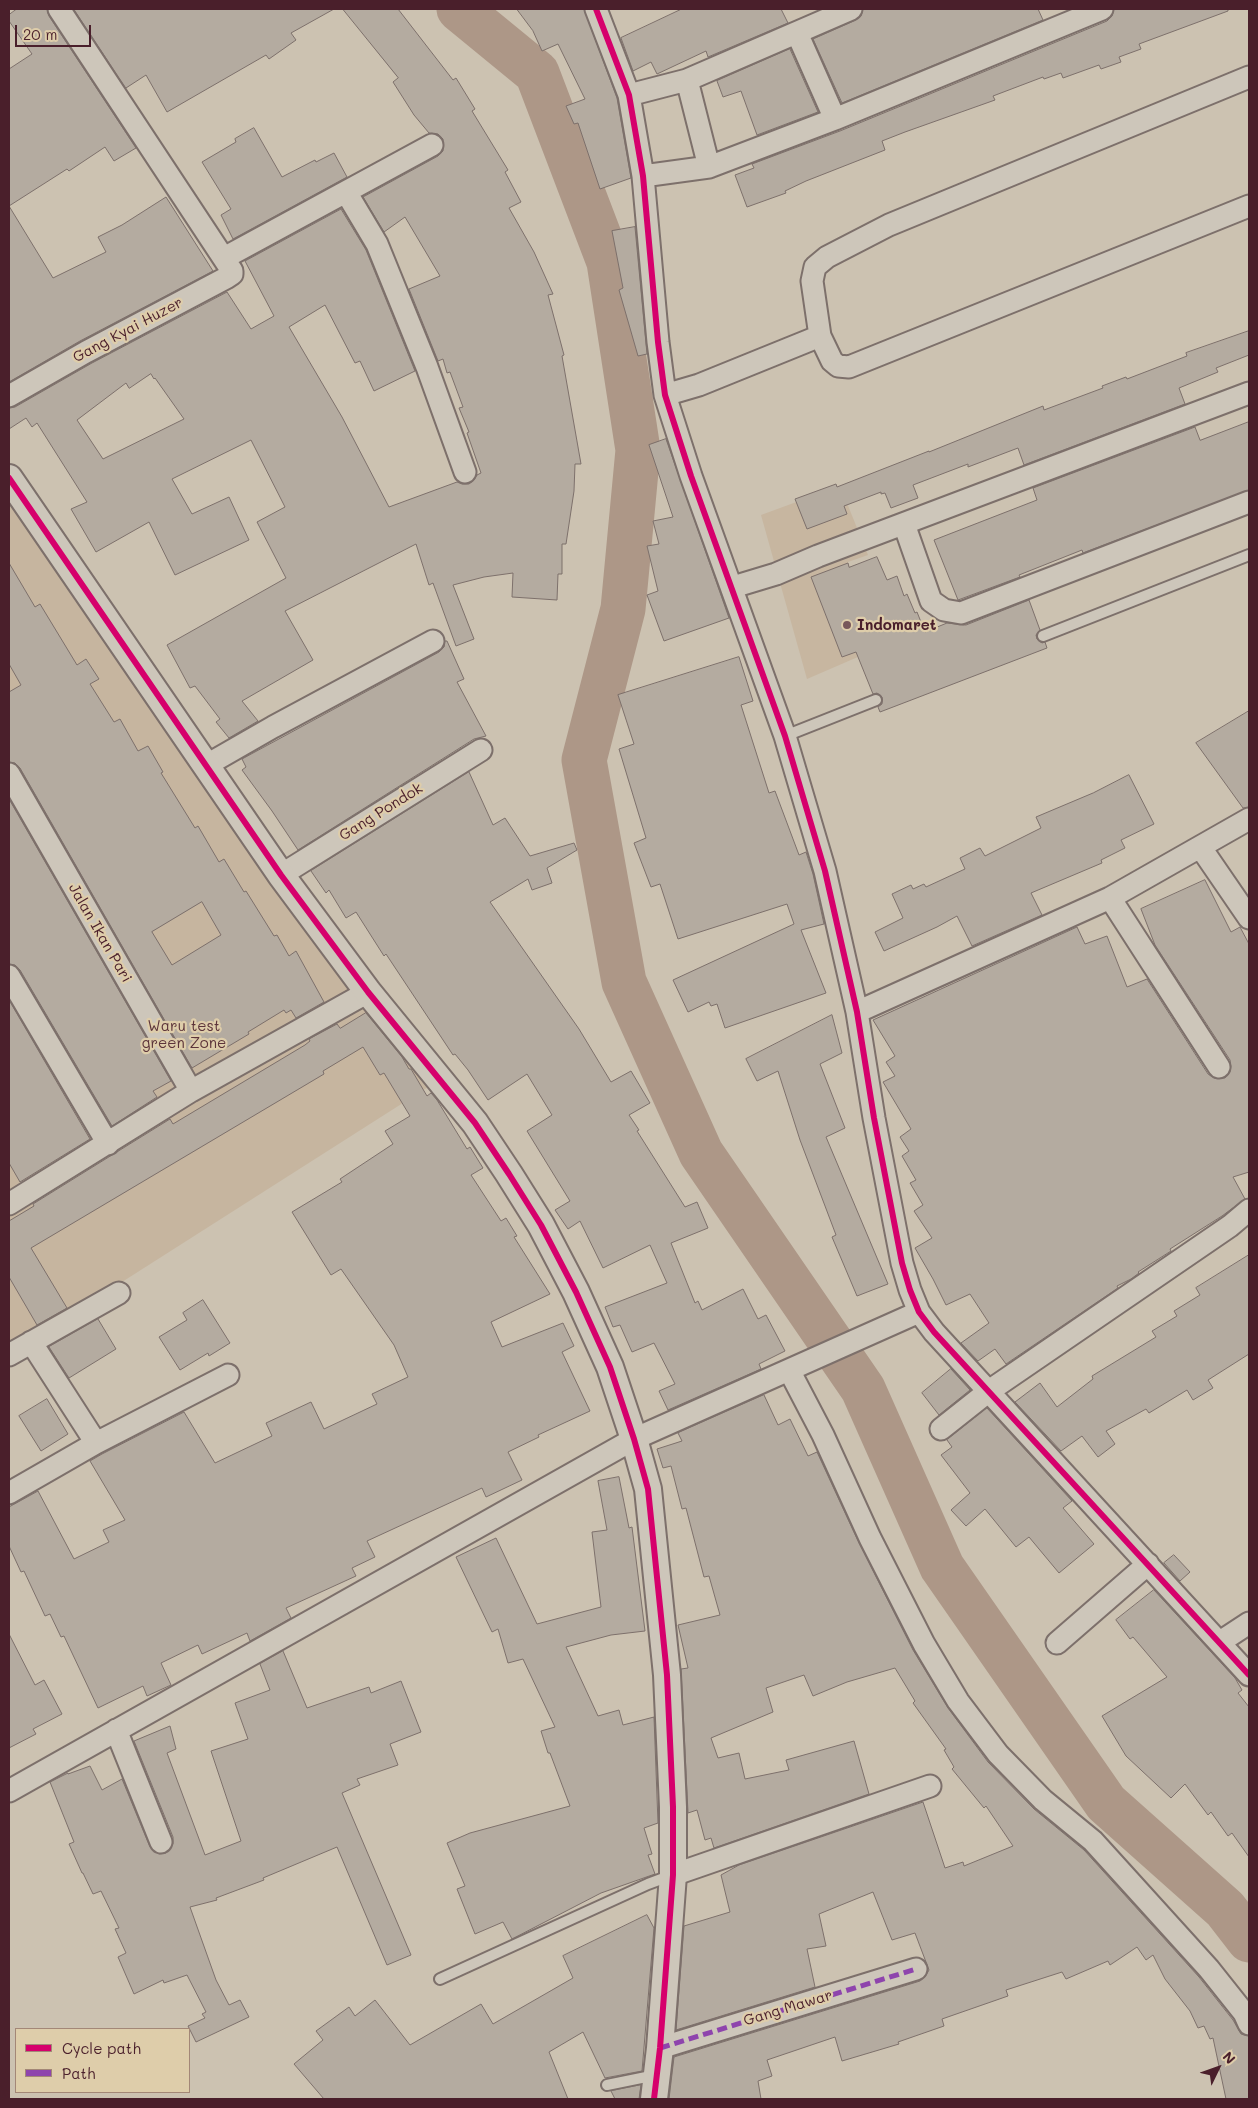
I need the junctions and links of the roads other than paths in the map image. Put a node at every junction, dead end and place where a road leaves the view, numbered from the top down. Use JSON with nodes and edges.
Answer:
{"nodes":[{"id":1,"x":59,"y":9,"type":"edge"},
{"id":2,"x":596,"y":9,"type":"edge"},
{"id":3,"x":850,"y":9,"type":"edge"},
{"id":4,"x":1102,"y":9,"type":"edge"},
{"id":5,"x":797,"y":33,"type":"junction"},
{"id":6,"x":1249,"y":77,"type":"edge"},
{"id":7,"x":669,"y":86,"type":"junction"},
{"id":8,"x":629,"y":96,"type":"junction"},
{"id":9,"x":834,"y":119,"type":"junction"},
{"id":10,"x":432,"y":145,"type":"dead end"},
{"id":11,"x":708,"y":166,"type":"junction"},
{"id":12,"x":643,"y":176,"type":"junction"},
{"id":13,"x":346,"y":192,"type":"junction"},
{"id":14,"x":1249,"y":206,"type":"edge"},
{"id":15,"x":224,"y":258,"type":"junction"},
{"id":16,"x":820,"y":336,"type":"junction"},
{"id":17,"x":671,"y":393,"type":"junction"},
{"id":18,"x":1249,"y":393,"type":"edge"},
{"id":19,"x":9,"y":396,"type":"edge"},
{"id":20,"x":466,"y":472,"type":"dead end"},
{"id":21,"x":9,"y":478,"type":"edge"},
{"id":22,"x":1249,"y":502,"type":"edge"},
{"id":23,"x":904,"y":524,"type":"junction"},
{"id":24,"x":1249,"y":555,"type":"edge"},
{"id":25,"x":738,"y":586,"type":"junction"},
{"id":26,"x":1043,"y":636,"type":"dead end"},
{"id":27,"x":433,"y":641,"type":"dead end"},
{"id":28,"x":876,"y":700,"type":"dead end"},
{"id":29,"x":785,"y":736,"type":"junction"},
{"id":30,"x":481,"y":750,"type":"dead end"},
{"id":31,"x":205,"y":766,"type":"junction"},
{"id":32,"x":9,"y":774,"type":"edge"},
{"id":33,"x":1249,"y":818,"type":"edge"},
{"id":34,"x":1201,"y":848,"type":"junction"},
{"id":35,"x":282,"y":875,"type":"junction"},
{"id":36,"x":1110,"y":898,"type":"junction"},
{"id":37,"x":1249,"y":918,"type":"edge"},
{"id":38,"x":9,"y":976,"type":"edge"},
{"id":39,"x":368,"y":992,"type":"junction"},
{"id":40,"x":856,"y":1012,"type":"junction"},
{"id":41,"x":1219,"y":1067,"type":"dead end"},
{"id":42,"x":192,"y":1091,"type":"junction"},
{"id":43,"x":108,"y":1144,"type":"junction"},
{"id":44,"x":10,"y":1200,"type":"edge"},
{"id":45,"x":1249,"y":1210,"type":"edge"},
{"id":46,"x":119,"y":1294,"type":"dead end"},
{"id":47,"x":919,"y":1312,"type":"junction"},
{"id":48,"x":31,"y":1342,"type":"junction"},
{"id":49,"x":9,"y":1355,"type":"edge"},
{"id":50,"x":798,"y":1366,"type":"junction"},
{"id":51,"x":228,"y":1375,"type":"dead end"},
{"id":52,"x":990,"y":1391,"type":"junction"},
{"id":53,"x":941,"y":1429,"type":"dead end"},
{"id":54,"x":634,"y":1439,"type":"junction"},
{"id":55,"x":96,"y":1443,"type":"junction"},
{"id":56,"x":9,"y":1493,"type":"edge"},
{"id":57,"x":1148,"y":1564,"type":"junction"},
{"id":58,"x":1249,"y":1623,"type":"edge"},
{"id":59,"x":1220,"y":1642,"type":"junction"},
{"id":60,"x":1058,"y":1643,"type":"dead end"},
{"id":61,"x":1247,"y":1666,"type":"edge"},
{"id":62,"x":116,"y":1730,"type":"junction"},
{"id":63,"x":930,"y":1786,"type":"dead end"},
{"id":64,"x":9,"y":1791,"type":"edge"},
{"id":65,"x":161,"y":1842,"type":"dead end"},
{"id":66,"x":673,"y":1875,"type":"junction"},
{"id":67,"x":916,"y":1969,"type":"dead end"},
{"id":68,"x":440,"y":1979,"type":"dead end"},
{"id":69,"x":1249,"y":2024,"type":"edge"},
{"id":70,"x":660,"y":2048,"type":"junction"},
{"id":71,"x":607,"y":2084,"type":"dead end"},
{"id":72,"x":656,"y":2087,"type":"edge"}],
"edges":[{"from":1,"to":15,"type":"street"},
{"from":2,"to":8,"type":"street"},
{"from":3,"to":5,"type":"street"},
{"from":4,"to":9,"type":"street"},
{"from":5,"to":7,"type":"street"},
{"from":5,"to":9,"type":"street"},
{"from":6,"to":16,"type":"street"},
{"from":7,"to":8,"type":"street"},
{"from":7,"to":11,"type":"street"},
{"from":8,"to":12,"type":"street"},
{"from":9,"to":11,"type":"street"},
{"from":10,"to":13,"type":"street"},
{"from":11,"to":12,"type":"street"},
{"from":12,"to":17,"type":"street"},
{"from":13,"to":15,"type":"street"},
{"from":13,"to":20,"type":"street"},
{"from":14,"to":16,"type":"street"},
{"from":15,"to":19,"type":"street","name":"Gang Kyai Huzer"},
{"from":16,"to":17,"type":"street"},
{"from":17,"to":25,"type":"street"},
{"from":18,"to":23,"type":"street"},
{"from":21,"to":31,"type":"street"},
{"from":22,"to":23,"type":"street"},
{"from":23,"to":25,"type":"street"},
{"from":24,"to":26,"type":"lane"},
{"from":25,"to":29,"type":"street"},
{"from":27,"to":31,"type":"street"},
{"from":28,"to":29,"type":"lane"},
{"from":29,"to":40,"type":"street"},
{"from":30,"to":35,"type":"street","name":"Gang Pondok"},
{"from":31,"to":35,"type":"street"},
{"from":32,"to":42,"type":"street","name":"Jalan Ikan Pari"},
{"from":33,"to":34,"type":"street"},
{"from":34,"to":36,"type":"street"},
{"from":34,"to":37,"type":"street"},
{"from":35,"to":39,"type":"street"},
{"from":36,"to":40,"type":"street"},
{"from":36,"to":41,"type":"street"},
{"from":38,"to":43,"type":"street"},
{"from":39,"to":42,"type":"street"},
{"from":39,"to":54,"type":"street"},
{"from":40,"to":47,"type":"street"},
{"from":42,"to":43,"type":"street"},
{"from":43,"to":44,"type":"street"},
{"from":45,"to":52,"type":"street"},
{"from":46,"to":48,"type":"street"},
{"from":47,"to":50,"type":"street"},
{"from":47,"to":52,"type":"street"},
{"from":48,"to":49,"type":"street"},
{"from":48,"to":55,"type":"street"},
{"from":50,"to":54,"type":"street"},
{"from":50,"to":69,"type":"street"},
{"from":51,"to":55,"type":"street"},
{"from":52,"to":53,"type":"street"},
{"from":52,"to":57,"type":"street"},
{"from":54,"to":62,"type":"street"},
{"from":54,"to":66,"type":"street"},
{"from":55,"to":56,"type":"street"},
{"from":57,"to":59,"type":"street"},
{"from":57,"to":60,"type":"street"},
{"from":58,"to":59,"type":"street"},
{"from":59,"to":61,"type":"street"},
{"from":62,"to":64,"type":"street"},
{"from":62,"to":65,"type":"street"},
{"from":63,"to":66,"type":"street"},
{"from":66,"to":68,"type":"lane"},
{"from":66,"to":70,"type":"street"},
{"from":67,"to":70,"type":"street","name":"Gang Mawar"},
{"from":70,"to":72,"type":"street"},
{"from":71,"to":72,"type":"lane"}]}
